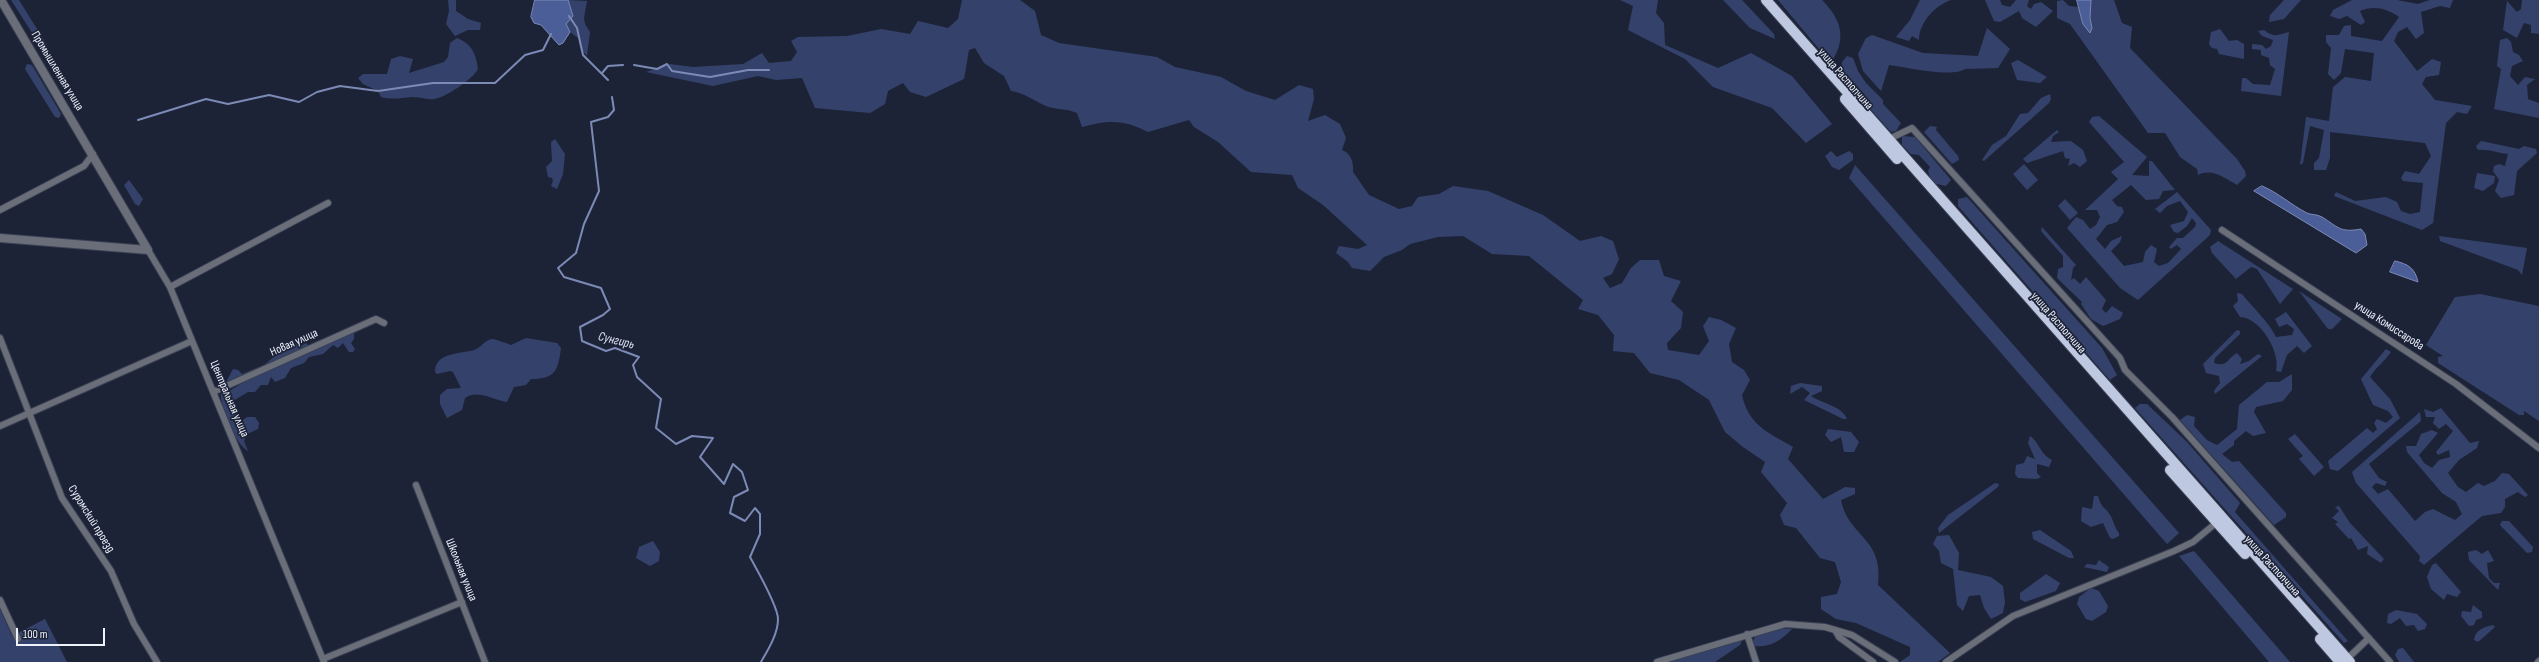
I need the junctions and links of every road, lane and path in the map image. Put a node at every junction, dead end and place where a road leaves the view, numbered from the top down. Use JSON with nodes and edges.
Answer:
{"nodes":[{"id":1,"x":1,"y":0,"type":"edge"},
{"id":2,"x":1757,"y":0,"type":"edge"},
{"id":3,"x":1766,"y":0,"type":"edge"},
{"id":4,"x":1889,"y":139,"type":"junction"},
{"id":5,"x":93,"y":154,"type":"junction"},
{"id":6,"x":328,"y":203,"type":"dead end"},
{"id":7,"x":0,"y":210,"type":"edge"},
{"id":8,"x":2222,"y":230,"type":"dead end"},
{"id":9,"x":0,"y":238,"type":"edge"},
{"id":10,"x":148,"y":250,"type":"junction"},
{"id":11,"x":170,"y":287,"type":"junction"},
{"id":12,"x":384,"y":323,"type":"dead end"},
{"id":13,"x":0,"y":338,"type":"edge"},
{"id":14,"x":192,"y":341,"type":"junction"},
{"id":15,"x":213,"y":392,"type":"junction"},
{"id":16,"x":28,"y":415,"type":"junction"},
{"id":17,"x":0,"y":426,"type":"edge"},
{"id":18,"x":2539,"y":448,"type":"edge"},
{"id":19,"x":416,"y":485,"type":"dead end"},
{"id":20,"x":2216,"y":522,"type":"junction"},
{"id":21,"x":0,"y":600,"type":"edge"},
{"id":22,"x":462,"y":602,"type":"junction"},
{"id":23,"x":1835,"y":630,"type":"junction"},
{"id":24,"x":1747,"y":634,"type":"junction"},
{"id":25,"x":2369,"y":638,"type":"junction"},
{"id":26,"x":18,"y":639,"type":"dead end"},
{"id":27,"x":324,"y":661,"type":"edge"},
{"id":28,"x":2345,"y":661,"type":"edge"},
{"id":29,"x":157,"y":662,"type":"edge"},
{"id":30,"x":485,"y":662,"type":"edge"},
{"id":31,"x":1657,"y":662,"type":"edge"},
{"id":32,"x":1756,"y":662,"type":"edge"},
{"id":33,"x":1873,"y":662,"type":"edge"},
{"id":34,"x":1895,"y":662,"type":"edge"},
{"id":35,"x":1946,"y":662,"type":"edge"},
{"id":36,"x":2390,"y":662,"type":"edge"}],
"edges":[{"from":1,"to":5,"type":"street","name":"Промышленная улица"},
{"from":2,"to":20,"type":"highway","name":"улица Растопчина"},
{"from":3,"to":4,"type":"highway","name":"улица Растопчина"},
{"from":4,"to":25,"type":"street","name":"улица Растопчина"},
{"from":4,"to":28,"type":"highway","name":"улица Растопчина"},
{"from":5,"to":7,"type":"street"},
{"from":5,"to":10,"type":"street","name":"Центральная улица"},
{"from":6,"to":11,"type":"street"},
{"from":8,"to":18,"type":"street","name":"улица Комиссарова"},
{"from":9,"to":10,"type":"street"},
{"from":10,"to":11,"type":"street","name":"Центральная улица"},
{"from":11,"to":14,"type":"street","name":"Центральная улица"},
{"from":12,"to":15,"type":"street","name":"Новая улица"},
{"from":13,"to":16,"type":"street","name":"Суромский проезд"},
{"from":14,"to":15,"type":"street","name":"Центральная улица"},
{"from":14,"to":16,"type":"street"},
{"from":15,"to":27,"type":"street","name":"Центральная улица"},
{"from":16,"to":17,"type":"street"},
{"from":16,"to":29,"type":"street","name":"Суромский проезд"},
{"from":19,"to":22,"type":"street","name":"Школьная улица"},
{"from":20,"to":28,"type":"highway","name":"улица Растопчина"},
{"from":20,"to":35,"type":"street"},
{"from":21,"to":26,"type":"street"},
{"from":22,"to":27,"type":"street"},
{"from":22,"to":30,"type":"street","name":"Школьная улица"},
{"from":23,"to":24,"type":"street"},
{"from":23,"to":33,"type":"street"},
{"from":23,"to":34,"type":"street"},
{"from":24,"to":31,"type":"street"},
{"from":24,"to":32,"type":"street"},
{"from":25,"to":28,"type":"street"},
{"from":25,"to":36,"type":"street","name":"улица Растопчина"}]}
